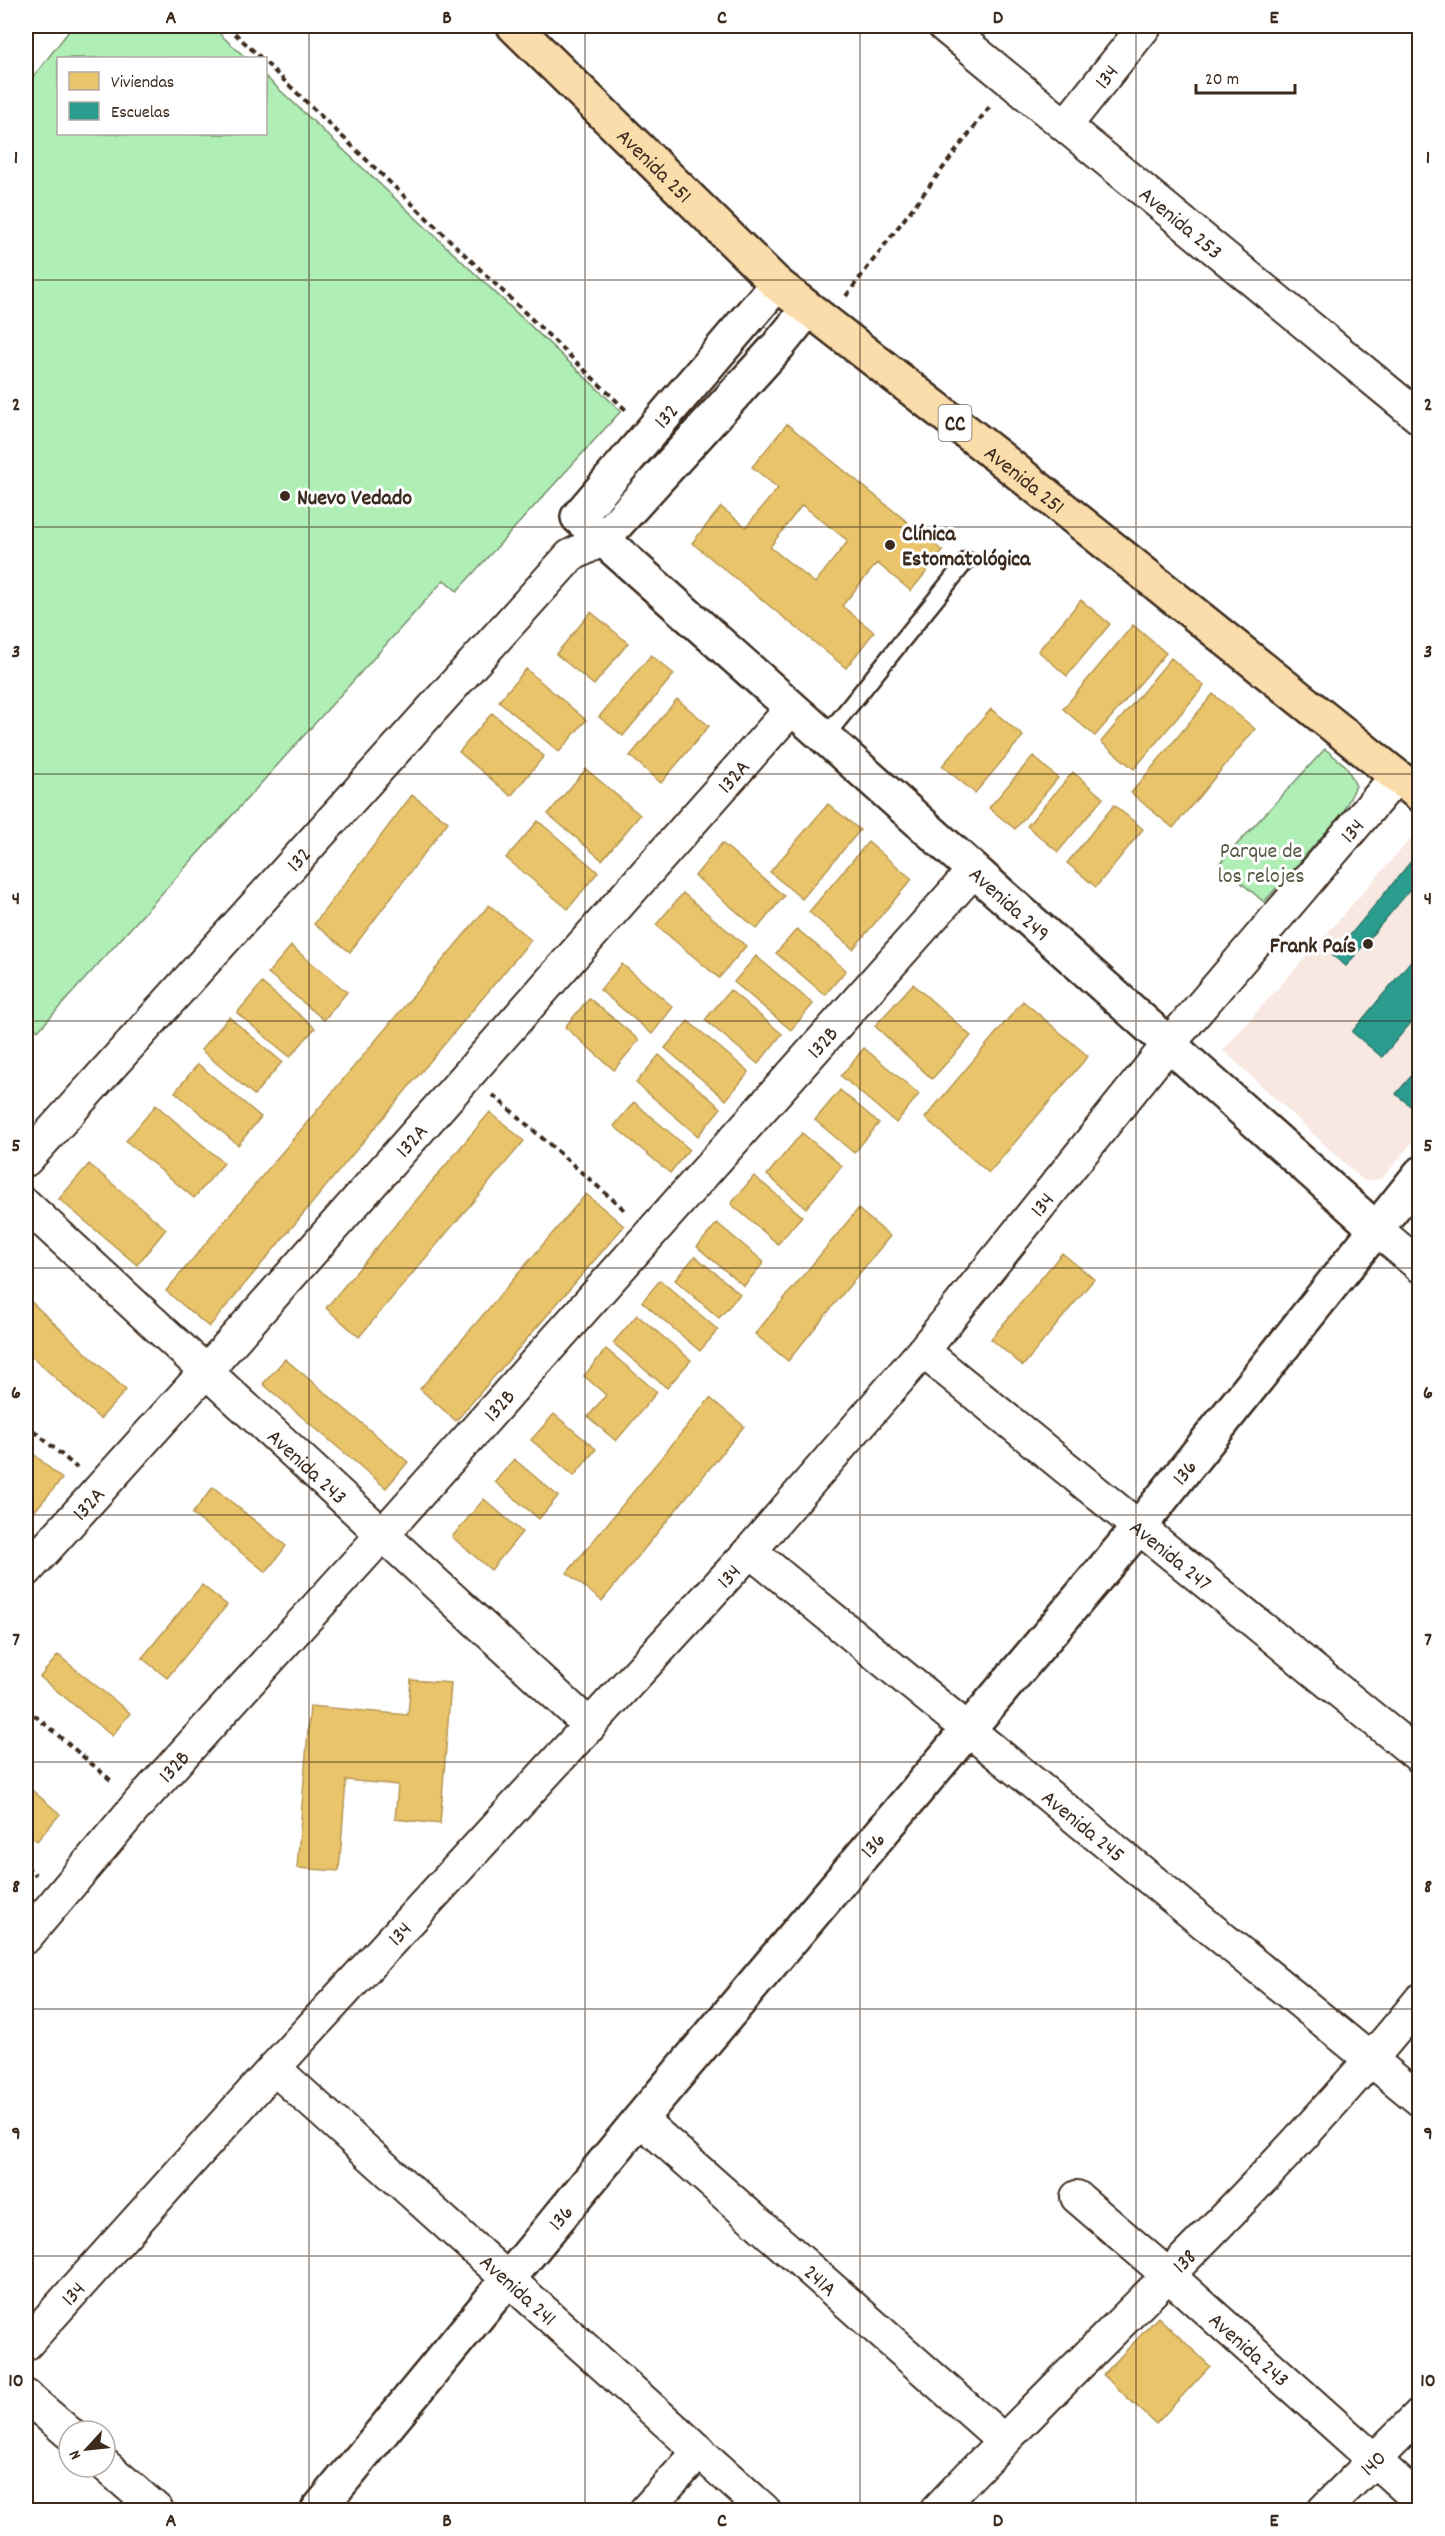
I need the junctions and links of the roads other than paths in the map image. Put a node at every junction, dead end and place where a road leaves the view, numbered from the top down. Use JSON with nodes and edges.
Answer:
{"nodes":[{"id":1,"x":514,"y":26,"type":"edge"},
{"id":2,"x":944,"y":26,"type":"edge"},
{"id":3,"x":1145,"y":26,"type":"edge"},
{"id":4,"x":1066,"y":125,"type":"junction"},
{"id":5,"x":777,"y":284,"type":"junction"},
{"id":6,"x":817,"y":316,"type":"junction"},
{"id":7,"x":1419,"y":417,"type":"edge"},
{"id":8,"x":578,"y":517,"type":"junction"},
{"id":9,"x":603,"y":539,"type":"junction"},
{"id":10,"x":570,"y":556,"type":"junction"},
{"id":11,"x":967,"y":560,"type":"dead end"},
{"id":12,"x":792,"y":708,"type":"junction"},
{"id":13,"x":825,"y":737,"type":"junction"},
{"id":14,"x":1408,"y":786,"type":"edge"},
{"id":15,"x":974,"y":870,"type":"junction"},
{"id":16,"x":1168,"y":1045,"type":"junction"},
{"id":17,"x":26,"y":1160,"type":"edge"},
{"id":18,"x":1419,"y":1174,"type":"edge"},
{"id":19,"x":26,"y":1205,"type":"edge"},
{"id":20,"x":1374,"y":1228,"type":"junction"},
{"id":21,"x":1419,"y":1266,"type":"edge"},
{"id":22,"x":922,"y":1351,"type":"junction"},
{"id":23,"x":206,"y":1371,"type":"junction"},
{"id":24,"x":1139,"y":1527,"type":"junction"},
{"id":25,"x":383,"y":1534,"type":"junction"},
{"id":26,"x":750,"y":1551,"type":"junction"},
{"id":27,"x":26,"y":1571,"type":"edge"},
{"id":28,"x":590,"y":1726,"type":"junction"},
{"id":29,"x":969,"y":1731,"type":"junction"},
{"id":30,"x":1419,"y":1757,"type":"edge"},
{"id":31,"x":26,"y":1937,"type":"edge"},
{"id":32,"x":1419,"y":2000,"type":"edge"},
{"id":33,"x":1371,"y":2061,"type":"junction"},
{"id":34,"x":274,"y":2068,"type":"junction"},
{"id":35,"x":1419,"y":2100,"type":"edge"},
{"id":36,"x":640,"y":2119,"type":"junction"},
{"id":37,"x":1077,"y":2197,"type":"dead end"},
{"id":38,"x":1168,"y":2275,"type":"junction"},
{"id":39,"x":507,"y":2280,"type":"junction"},
{"id":40,"x":26,"y":2344,"type":"edge"},
{"id":41,"x":26,"y":2396,"type":"edge"},
{"id":42,"x":1419,"y":2414,"type":"edge"},
{"id":43,"x":57,"y":2423,"type":"edge"},
{"id":44,"x":1003,"y":2440,"type":"junction"},
{"id":45,"x":700,"y":2451,"type":"junction"},
{"id":46,"x":1375,"y":2460,"type":"junction"},
{"id":47,"x":117,"y":2476,"type":"edge"},
{"id":48,"x":1419,"y":2501,"type":"edge"},
{"id":49,"x":157,"y":2511,"type":"edge"},
{"id":50,"x":318,"y":2511,"type":"edge"},
{"id":51,"x":646,"y":2511,"type":"edge"},
{"id":52,"x":764,"y":2511,"type":"edge"},
{"id":53,"x":937,"y":2511,"type":"edge"},
{"id":54,"x":1324,"y":2511,"type":"edge"}],
"edges":[{"from":1,"to":5,"type":"main road","name":"Avenida 251","number":"CC"},
{"from":2,"to":4,"type":"street","name":"Avenida 253"},
{"from":3,"to":4,"type":"street","name":"134"},
{"from":4,"to":7,"type":"street","name":"Avenida 253"},
{"from":5,"to":6,"type":"main road","name":"Avenida 251","number":"CC"},
{"from":5,"to":8,"type":"street","name":"132"},
{"from":6,"to":9,"type":"street","name":"132"},
{"from":6,"to":14,"type":"main road","name":"Avenida 251","number":"CC"},
{"from":8,"to":9,"type":"street","name":"Avenida 249"},
{"from":8,"to":10,"type":"street","name":"132"},
{"from":9,"to":10,"type":"street","name":"132"},
{"from":9,"to":12,"type":"street","name":"Avenida 249"},
{"from":10,"to":17,"type":"street","name":"132"},
{"from":11,"to":13,"type":"lane"},
{"from":12,"to":13,"type":"street","name":"Avenida 249"},
{"from":12,"to":23,"type":"street","name":"132A"},
{"from":13,"to":15,"type":"street","name":"Avenida 249"},
{"from":14,"to":16,"type":"street","name":"134"},
{"from":15,"to":16,"type":"street","name":"Avenida 249"},
{"from":15,"to":25,"type":"street","name":"132B"},
{"from":16,"to":20,"type":"street","name":"Avenida 249"},
{"from":16,"to":22,"type":"street","name":"134"},
{"from":18,"to":20,"type":"street","name":"136"},
{"from":19,"to":23,"type":"street","name":"Avenida 243"},
{"from":20,"to":21,"type":"street","name":"Avenida 249"},
{"from":20,"to":24,"type":"street","name":"136"},
{"from":22,"to":24,"type":"street","name":"Avenida 247"},
{"from":22,"to":26,"type":"street","name":"134"},
{"from":23,"to":25,"type":"street","name":"Avenida 243"},
{"from":23,"to":27,"type":"street","name":"132A"},
{"from":24,"to":29,"type":"street","name":"136"},
{"from":24,"to":30,"type":"street","name":"Avenida 247"},
{"from":25,"to":28,"type":"street","name":"Avenida 243"},
{"from":25,"to":31,"type":"street","name":"132B"},
{"from":26,"to":28,"type":"street","name":"134"},
{"from":26,"to":29,"type":"street","name":"Avenida 245"},
{"from":28,"to":34,"type":"street","name":"134"},
{"from":29,"to":33,"type":"street","name":"Avenida 245"},
{"from":29,"to":36,"type":"street","name":"136"},
{"from":32,"to":33,"type":"street","name":"138"},
{"from":33,"to":35,"type":"street","name":"Avenida 245"},
{"from":33,"to":38,"type":"street","name":"138"},
{"from":34,"to":39,"type":"street","name":"Avenida 241"},
{"from":34,"to":40,"type":"street","name":"134"},
{"from":36,"to":39,"type":"street","name":"136"},
{"from":36,"to":44,"type":"street","name":"241A"},
{"from":37,"to":38,"type":"street","name":"Avenida 243"},
{"from":38,"to":44,"type":"street","name":"138"},
{"from":38,"to":46,"type":"street","name":"Avenida 243"},
{"from":39,"to":45,"type":"street","name":"Avenida 241"},
{"from":39,"to":50,"type":"street","name":"136"},
{"from":41,"to":43,"type":"street"},
{"from":42,"to":46,"type":"street","name":"140"},
{"from":44,"to":53,"type":"street","name":"138"},
{"from":45,"to":51,"type":"street"},
{"from":45,"to":52,"type":"street","name":"Avenida 241"},
{"from":46,"to":48,"type":"street","name":"Avenida 243"},
{"from":46,"to":54,"type":"street","name":"140"},
{"from":47,"to":49,"type":"street"}]}
